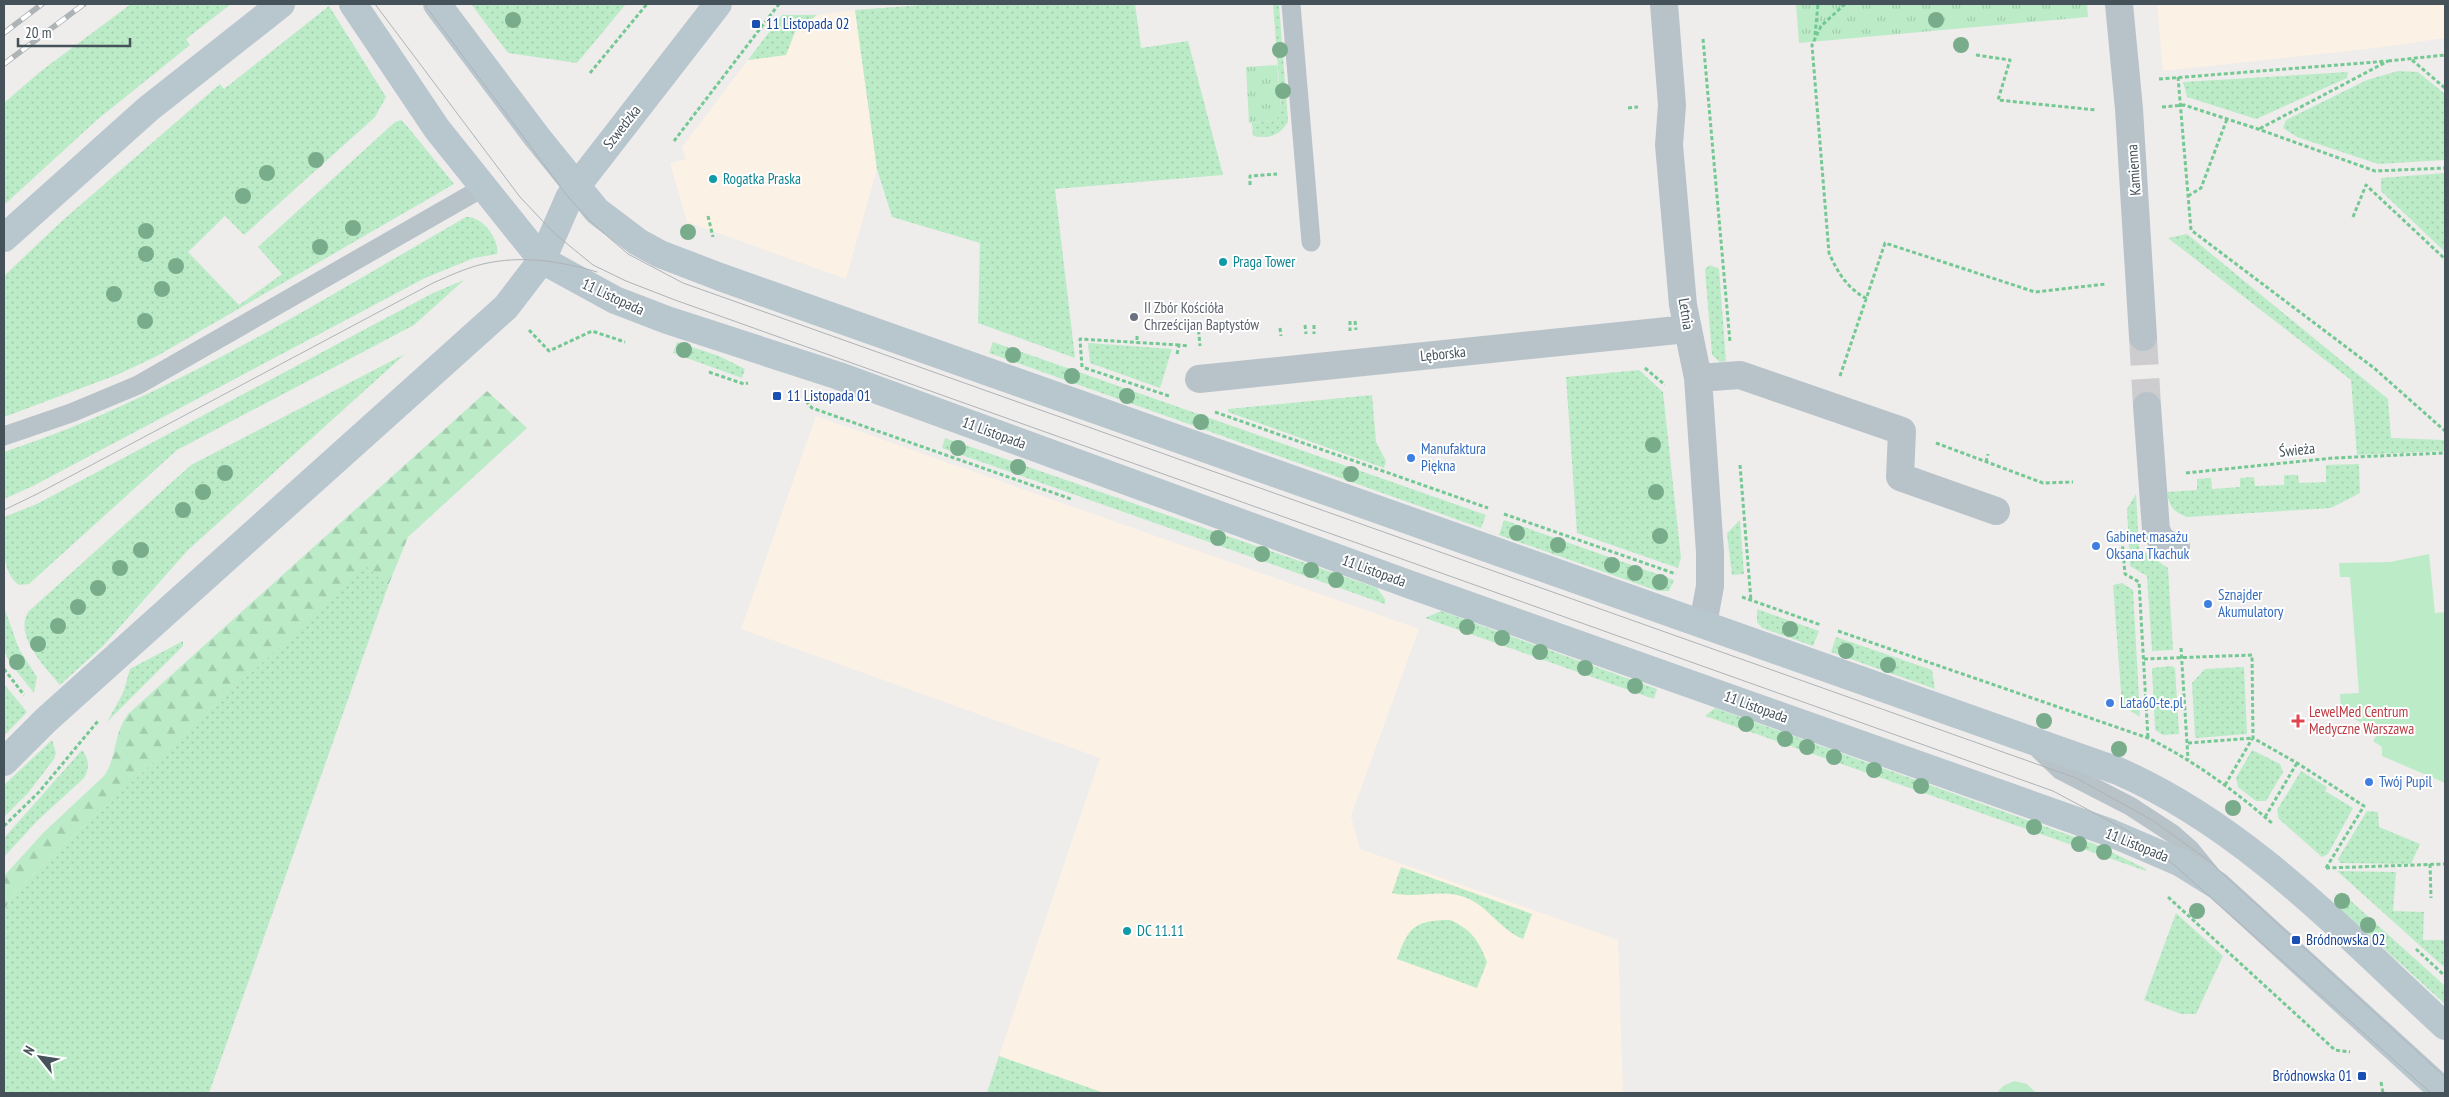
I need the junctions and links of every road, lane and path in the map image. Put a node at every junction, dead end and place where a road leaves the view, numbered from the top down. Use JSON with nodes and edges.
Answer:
{"nodes":[{"id":1,"x":281,"y":4,"type":"edge"},
{"id":2,"x":353,"y":4,"type":"edge"},
{"id":3,"x":437,"y":4,"type":"edge"},
{"id":4,"x":647,"y":4,"type":"edge"},
{"id":5,"x":718,"y":4,"type":"edge"},
{"id":6,"x":779,"y":4,"type":"edge"},
{"id":7,"x":1291,"y":4,"type":"edge"},
{"id":8,"x":1664,"y":4,"type":"edge"},
{"id":9,"x":1818,"y":4,"type":"edge"},
{"id":10,"x":1845,"y":4,"type":"edge"},
{"id":11,"x":2119,"y":4,"type":"edge"},
{"id":12,"x":1702,"y":33,"type":"dead end"},
{"id":13,"x":1815,"y":35,"type":"junction"},
{"id":14,"x":1976,"y":55,"type":"dead end"},
{"id":15,"x":2445,"y":55,"type":"edge"},
{"id":16,"x":2412,"y":59,"type":"junction"},
{"id":17,"x":2388,"y":61,"type":"junction"},
{"id":18,"x":590,"y":73,"type":"dead end"},
{"id":19,"x":2178,"y":77,"type":"junction"},
{"id":20,"x":2152,"y":79,"type":"dead end"},
{"id":21,"x":2445,"y":88,"type":"edge"},
{"id":22,"x":2180,"y":106,"type":"junction"},
{"id":23,"x":1642,"y":107,"type":"dead end"},
{"id":24,"x":1628,"y":108,"type":"dead end"},
{"id":25,"x":2129,"y":109,"type":"junction"},
{"id":26,"x":2227,"y":119,"type":"junction"},
{"id":27,"x":2258,"y":129,"type":"junction"},
{"id":28,"x":674,"y":141,"type":"dead end"},
{"id":29,"x":2445,"y":168,"type":"edge"},
{"id":30,"x":484,"y":187,"type":"junction"},
{"id":31,"x":576,"y":187,"type":"junction"},
{"id":32,"x":2188,"y":196,"type":"junction"},
{"id":33,"x":708,"y":216,"type":"dead end"},
{"id":34,"x":2353,"y":217,"type":"dead end"},
{"id":35,"x":4,"y":238,"type":"edge"},
{"id":36,"x":714,"y":242,"type":"dead end"},
{"id":37,"x":1311,"y":242,"type":"dead end"},
{"id":38,"x":2445,"y":258,"type":"edge"},
{"id":39,"x":542,"y":260,"type":"junction"},
{"id":40,"x":2141,"y":280,"type":"junction"},
{"id":41,"x":1866,"y":299,"type":"junction"},
{"id":42,"x":1198,"y":324,"type":"dead end"},
{"id":43,"x":1305,"y":325,"type":"dead end"},
{"id":44,"x":1314,"y":325,"type":"dead end"},
{"id":45,"x":1280,"y":328,"type":"dead end"},
{"id":46,"x":1687,"y":329,"type":"junction"},
{"id":47,"x":529,"y":330,"type":"dead end"},
{"id":48,"x":1137,"y":336,"type":"dead end"},
{"id":49,"x":1306,"y":337,"type":"dead end"},
{"id":50,"x":1315,"y":337,"type":"dead end"},
{"id":51,"x":2143,"y":337,"type":"tunnel mouth"},
{"id":52,"x":1281,"y":340,"type":"dead end"},
{"id":53,"x":628,"y":343,"type":"dead end"},
{"id":54,"x":1137,"y":343,"type":"junction"},
{"id":55,"x":1180,"y":345,"type":"dead end"},
{"id":56,"x":1200,"y":346,"type":"dead end"},
{"id":57,"x":1082,"y":367,"type":"dead end"},
{"id":58,"x":708,"y":371,"type":"dead end"},
{"id":59,"x":1733,"y":375,"type":"junction"},
{"id":60,"x":1698,"y":378,"type":"junction"},
{"id":61,"x":1199,"y":379,"type":"dead end"},
{"id":62,"x":753,"y":382,"type":"dead end"},
{"id":63,"x":1163,"y":394,"type":"dead end"},
{"id":64,"x":802,"y":396,"type":"dead end"},
{"id":65,"x":1172,"y":397,"type":"dead end"},
{"id":66,"x":1830,"y":405,"type":"junction"},
{"id":67,"x":2147,"y":406,"type":"tunnel mouth"},
{"id":68,"x":1209,"y":410,"type":"dead end"},
{"id":69,"x":1902,"y":430,"type":"junction"},
{"id":70,"x":2445,"y":430,"type":"edge"},
{"id":71,"x":4,"y":436,"type":"edge"},
{"id":72,"x":2445,"y":453,"type":"edge"},
{"id":73,"x":1988,"y":454,"type":"dead end"},
{"id":74,"x":1986,"y":462,"type":"junction"},
{"id":75,"x":1740,"y":463,"type":"dead end"},
{"id":76,"x":2152,"y":476,"type":"junction"},
{"id":77,"x":2073,"y":482,"type":"dead end"},
{"id":78,"x":1080,"y":502,"type":"dead end"},
{"id":79,"x":1488,"y":508,"type":"dead end"},
{"id":80,"x":1996,"y":511,"type":"dead end"},
{"id":81,"x":1504,"y":514,"type":"dead end"},
{"id":82,"x":2122,"y":531,"type":"dead end"},
{"id":83,"x":2176,"y":547,"type":"dead end"},
{"id":84,"x":1680,"y":576,"type":"dead end"},
{"id":85,"x":1739,"y":596,"type":"dead end"},
{"id":86,"x":1751,"y":601,"type":"junction"},
{"id":87,"x":1703,"y":624,"type":"junction"},
{"id":88,"x":1821,"y":625,"type":"dead end"},
{"id":89,"x":1838,"y":631,"type":"dead end"},
{"id":90,"x":2181,"y":648,"type":"dead end"},
{"id":91,"x":2182,"y":658,"type":"junction"},
{"id":92,"x":2144,"y":659,"type":"junction"},
{"id":93,"x":4,"y":670,"type":"edge"},
{"id":94,"x":26,"y":697,"type":"dead end"},
{"id":95,"x":2026,"y":737,"type":"junction"},
{"id":96,"x":2148,"y":738,"type":"junction"},
{"id":97,"x":2253,"y":738,"type":"junction"},
{"id":98,"x":2188,"y":743,"type":"junction"},
{"id":99,"x":72,"y":750,"type":"dead end"},
{"id":100,"x":2188,"y":760,"type":"junction"},
{"id":101,"x":4,"y":762,"type":"edge"},
{"id":102,"x":2297,"y":763,"type":"junction"},
{"id":103,"x":2225,"y":785,"type":"junction"},
{"id":104,"x":2265,"y":816,"type":"junction"},
{"id":105,"x":4,"y":826,"type":"edge"},
{"id":106,"x":2280,"y":830,"type":"dead end"},
{"id":107,"x":2318,"y":862,"type":"dead end"},
{"id":108,"x":2430,"y":864,"type":"junction"},
{"id":109,"x":2445,"y":864,"type":"edge"},
{"id":110,"x":2326,"y":868,"type":"junction"},
{"id":111,"x":2218,"y":886,"type":"junction"},
{"id":112,"x":2166,"y":895,"type":"dead end"},
{"id":113,"x":2431,"y":898,"type":"dead end"},
{"id":114,"x":2445,"y":1026,"type":"edge"},
{"id":115,"x":2356,"y":1058,"type":"dead end"},
{"id":116,"x":2376,"y":1076,"type":"dead end"},
{"id":117,"x":2383,"y":1093,"type":"edge"},
{"id":118,"x":2445,"y":1093,"type":"edge"}],
"edges":[{"from":1,"to":35,"type":"street"},
{"from":2,"to":30,"type":"street","name":"11 Listopada"},
{"from":3,"to":31,"type":"street"},
{"from":4,"to":18,"type":"path"},
{"from":5,"to":31,"type":"street","name":"Szwedzka"},
{"from":6,"to":28,"type":"path"},
{"from":7,"to":37,"type":"lane"},
{"from":8,"to":46,"type":"street","name":"Letnia"},
{"from":9,"to":13,"type":"path"},
{"from":10,"to":13,"type":"path"},
{"from":11,"to":25,"type":"street","name":"Kamienna"},
{"from":12,"to":59,"type":"path"},
{"from":13,"to":41,"type":"path"},
{"from":14,"to":25,"type":"path"},
{"from":15,"to":16,"type":"path"},
{"from":16,"to":17,"type":"path"},
{"from":16,"to":21,"type":"path"},
{"from":17,"to":19,"type":"path"},
{"from":17,"to":27,"type":"path"},
{"from":19,"to":20,"type":"path"},
{"from":19,"to":22,"type":"path"},
{"from":22,"to":25,"type":"path"},
{"from":22,"to":26,"type":"path"},
{"from":22,"to":32,"type":"path"},
{"from":23,"to":24,"type":"path"},
{"from":25,"to":40,"type":"street","name":"Kamienna"},
{"from":26,"to":27,"type":"path"},
{"from":26,"to":32,"type":"path"},
{"from":27,"to":29,"type":"path"},
{"from":30,"to":39,"type":"street","name":"11 Listopada"},
{"from":30,"to":71,"type":"lane"},
{"from":31,"to":39,"type":"street","name":"Szwedzka"},
{"from":31,"to":87,"type":"street"},
{"from":32,"to":70,"type":"path"},
{"from":33,"to":36,"type":"path"},
{"from":34,"to":38,"type":"path"},
{"from":39,"to":101,"type":"street","name":"Szwedzka"},
{"from":39,"to":111,"type":"street","name":"11 Listopada"},
{"from":40,"to":41,"type":"path"},
{"from":40,"to":51,"type":"street","name":"Kamienna"},
{"from":41,"to":66,"type":"path"},
{"from":42,"to":56,"type":"path"},
{"from":43,"to":49,"type":"path"},
{"from":44,"to":50,"type":"path"},
{"from":45,"to":52,"type":"path"},
{"from":46,"to":60,"type":"street","name":"Letnia"},
{"from":46,"to":61,"type":"street","name":"Lęborska"},
{"from":47,"to":53,"type":"path"},
{"from":48,"to":54,"type":"path"},
{"from":54,"to":55,"type":"path"},
{"from":54,"to":57,"type":"path"},
{"from":58,"to":62,"type":"path"},
{"from":59,"to":60,"type":"street"},
{"from":59,"to":66,"type":"street"},
{"from":60,"to":87,"type":"street","name":"Letnia"},
{"from":63,"to":65,"type":"path"},
{"from":64,"to":78,"type":"path"},
{"from":66,"to":69,"type":"street"},
{"from":67,"to":76,"type":"street"},
{"from":68,"to":79,"type":"path"},
{"from":69,"to":74,"type":"path"},
{"from":69,"to":80,"type":"street"},
{"from":72,"to":76,"type":"path","name":"Świeża"},
{"from":73,"to":74,"type":"path"},
{"from":74,"to":77,"type":"path"},
{"from":75,"to":86,"type":"path"},
{"from":76,"to":83,"type":"street"},
{"from":81,"to":84,"type":"path"},
{"from":82,"to":92,"type":"path"},
{"from":85,"to":86,"type":"path"},
{"from":86,"to":88,"type":"path"},
{"from":87,"to":95,"type":"street"},
{"from":89,"to":96,"type":"path"},
{"from":90,"to":91,"type":"path"},
{"from":91,"to":92,"type":"path"},
{"from":91,"to":97,"type":"path"},
{"from":91,"to":98,"type":"path"},
{"from":92,"to":96,"type":"path"},
{"from":93,"to":94,"type":"path"},
{"from":95,"to":111,"type":"lane"},
{"from":95,"to":114,"type":"street"},
{"from":96,"to":100,"type":"path"},
{"from":97,"to":98,"type":"path"},
{"from":97,"to":102,"type":"path"},
{"from":97,"to":103,"type":"path"},
{"from":98,"to":100,"type":"path"},
{"from":99,"to":105,"type":"path"},
{"from":100,"to":103,"type":"path"},
{"from":102,"to":104,"type":"path"},
{"from":102,"to":110,"type":"path"},
{"from":103,"to":104,"type":"path"},
{"from":104,"to":106,"type":"path"},
{"from":107,"to":110,"type":"path"},
{"from":108,"to":109,"type":"path"},
{"from":108,"to":110,"type":"path"},
{"from":108,"to":113,"type":"path"},
{"from":111,"to":118,"type":"street","name":"11 Listopada"},
{"from":112,"to":115,"type":"path"},
{"from":116,"to":117,"type":"path"}]}
